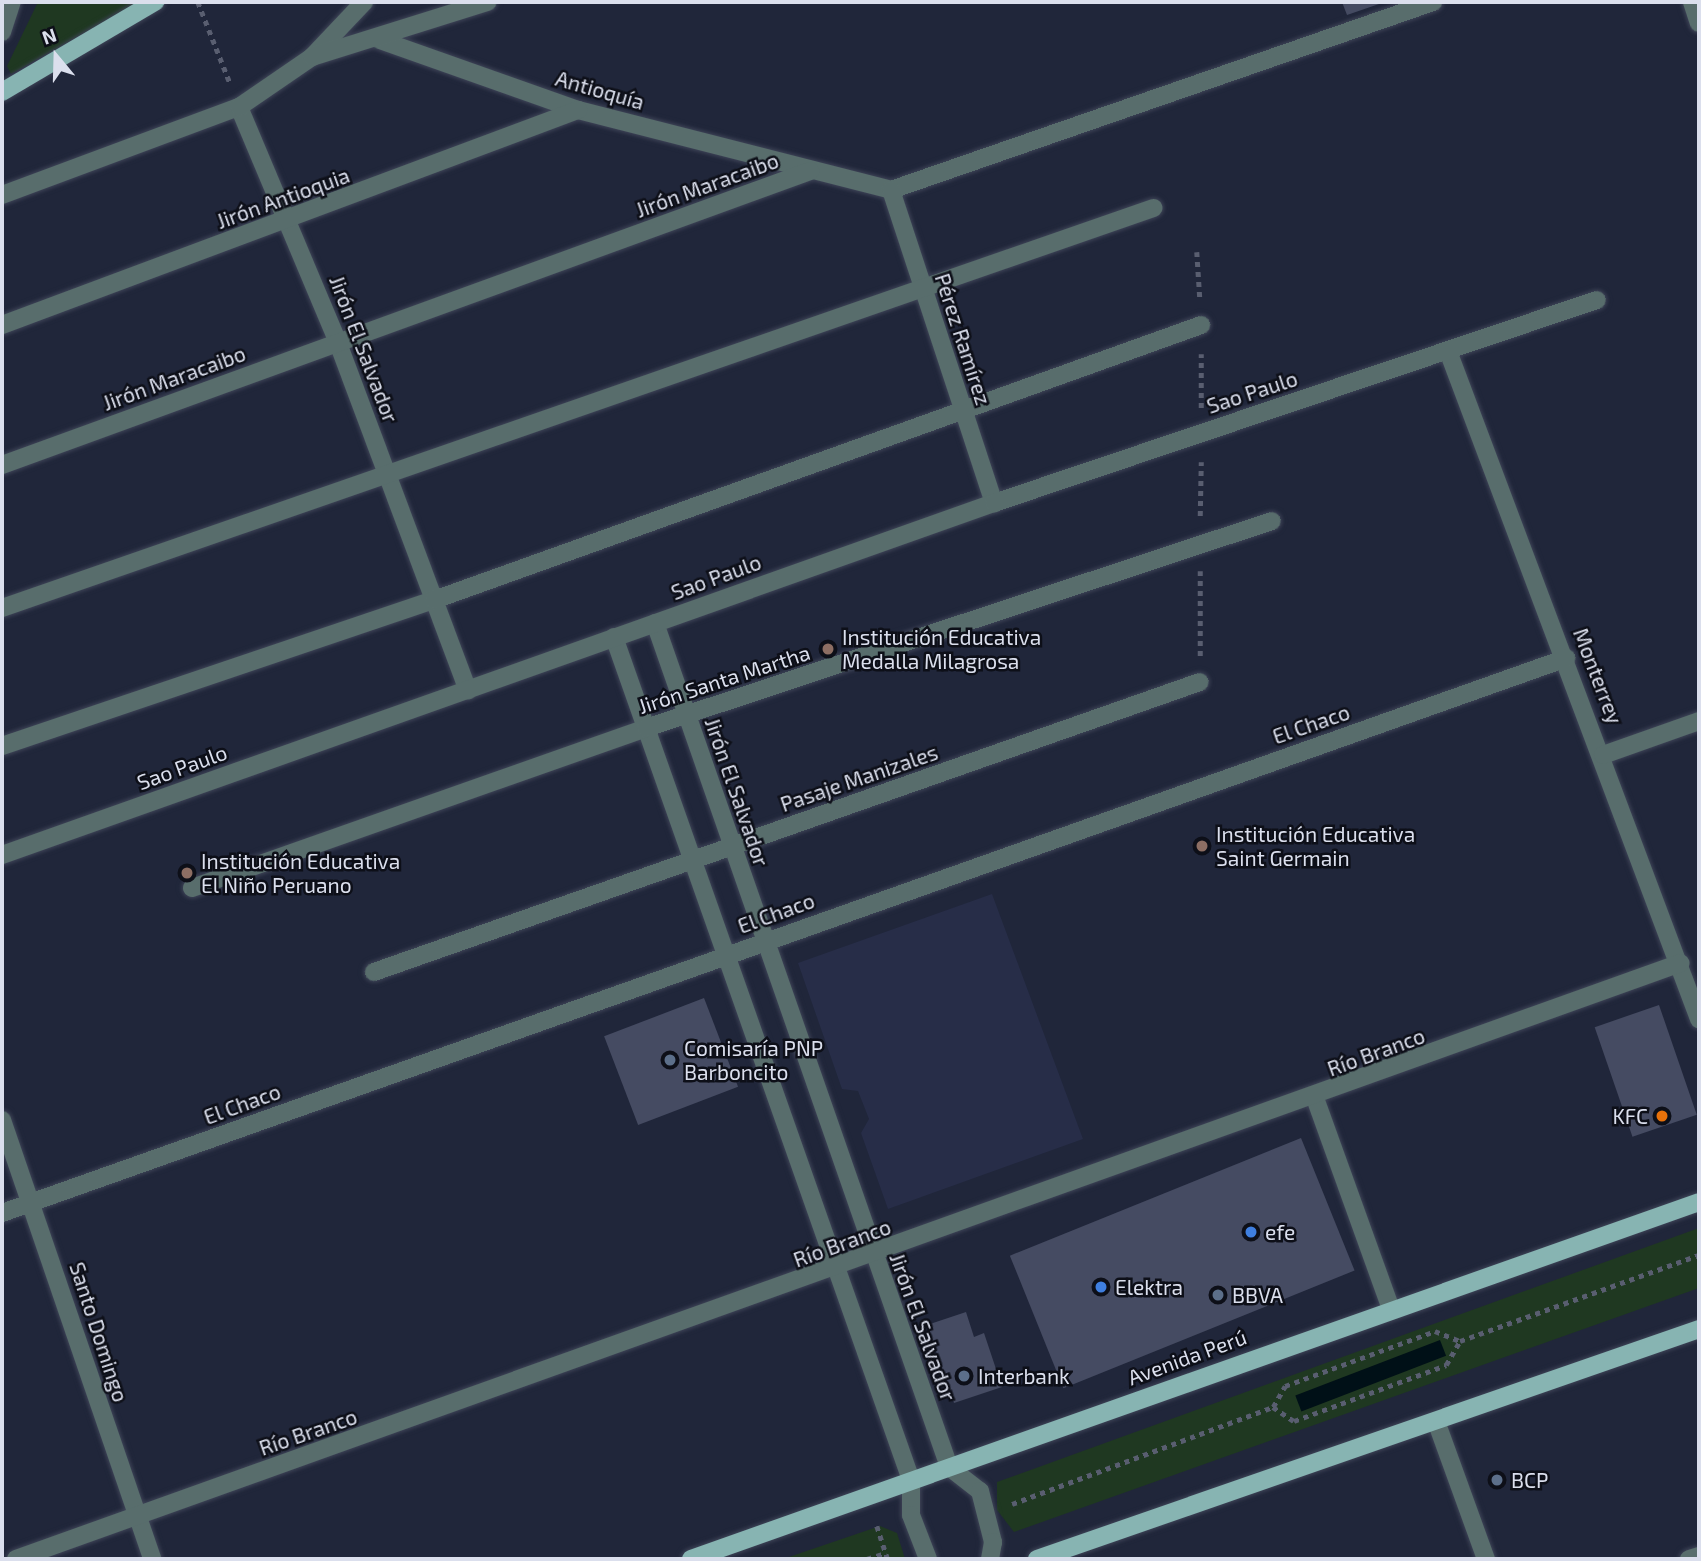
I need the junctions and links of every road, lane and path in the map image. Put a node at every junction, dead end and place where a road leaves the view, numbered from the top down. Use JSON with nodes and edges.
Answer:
{"nodes":[{"id":1,"x":12,"y":2,"type":"edge"},
{"id":2,"x":155,"y":2,"type":"edge"},
{"id":3,"x":198,"y":2,"type":"edge"},
{"id":4,"x":364,"y":2,"type":"edge"},
{"id":5,"x":488,"y":2,"type":"edge"},
{"id":6,"x":1433,"y":2,"type":"edge"},
{"id":7,"x":1692,"y":2,"type":"edge"},
{"id":8,"x":1699,"y":23,"type":"edge"},
{"id":9,"x":2,"y":32,"type":"edge"},
{"id":10,"x":380,"y":40,"type":"junction"},
{"id":11,"x":312,"y":57,"type":"junction"},
{"id":12,"x":2,"y":92,"type":"edge"},
{"id":13,"x":239,"y":107,"type":"junction"},
{"id":14,"x":578,"y":110,"type":"junction"},
{"id":15,"x":810,"y":171,"type":"junction"},
{"id":16,"x":891,"y":190,"type":"junction"},
{"id":17,"x":2,"y":195,"type":"edge"},
{"id":18,"x":1153,"y":208,"type":"dead end"},
{"id":19,"x":289,"y":221,"type":"junction"},
{"id":20,"x":1197,"y":252,"type":"dead end"},
{"id":21,"x":921,"y":286,"type":"junction"},
{"id":22,"x":1597,"y":300,"type":"dead end"},
{"id":23,"x":2,"y":325,"type":"edge"},
{"id":24,"x":1201,"y":325,"type":"junction"},
{"id":25,"x":338,"y":343,"type":"junction"},
{"id":26,"x":1448,"y":351,"type":"junction"},
{"id":27,"x":963,"y":410,"type":"junction"},
{"id":28,"x":1200,"y":434,"type":"junction"},
{"id":29,"x":2,"y":465,"type":"edge"},
{"id":30,"x":388,"y":477,"type":"junction"},
{"id":31,"x":993,"y":503,"type":"junction"},
{"id":32,"x":1272,"y":521,"type":"dead end"},
{"id":33,"x":1200,"y":545,"type":"junction"},
{"id":34,"x":434,"y":600,"type":"junction"},
{"id":35,"x":2,"y":608,"type":"edge"},
{"id":36,"x":655,"y":623,"type":"junction"},
{"id":37,"x":614,"y":637,"type":"junction"},
{"id":38,"x":1567,"y":658,"type":"junction"},
{"id":39,"x":1200,"y":682,"type":"joint"},
{"id":40,"x":468,"y":690,"type":"junction"},
{"id":41,"x":687,"y":715,"type":"junction"},
{"id":42,"x":1699,"y":721,"type":"edge"},
{"id":43,"x":646,"y":728,"type":"junction"},
{"id":44,"x":2,"y":746,"type":"edge"},
{"id":45,"x":1603,"y":755,"type":"junction"},
{"id":46,"x":733,"y":846,"type":"junction"},
{"id":47,"x":2,"y":855,"type":"edge"},
{"id":48,"x":692,"y":860,"type":"junction"},
{"id":49,"x":192,"y":888,"type":"dead end"},
{"id":50,"x":764,"y":940,"type":"junction"},
{"id":51,"x":726,"y":956,"type":"junction"},
{"id":52,"x":374,"y":972,"type":"dead end"},
{"id":53,"x":1688,"y":972,"type":"edge"},
{"id":54,"x":1699,"y":1019,"type":"edge"},
{"id":55,"x":1315,"y":1098,"type":"junction"},
{"id":56,"x":2,"y":1120,"type":"edge"},
{"id":57,"x":32,"y":1202,"type":"junction"},
{"id":58,"x":1699,"y":1202,"type":"edge"},
{"id":59,"x":2,"y":1213,"type":"edge"},
{"id":60,"x":1699,"y":1255,"type":"edge"},
{"id":61,"x":872,"y":1256,"type":"junction"},
{"id":62,"x":836,"y":1269,"type":"junction"},
{"id":63,"x":1391,"y":1309,"type":"junction"},
{"id":64,"x":1699,"y":1329,"type":"edge"},
{"id":65,"x":1460,"y":1341,"type":"junction"},
{"id":66,"x":1273,"y":1407,"type":"junction"},
{"id":67,"x":1436,"y":1420,"type":"junction"},
{"id":68,"x":948,"y":1467,"type":"junction"},
{"id":69,"x":911,"y":1480,"type":"junction"},
{"id":70,"x":1012,"y":1504,"type":"dead end"},
{"id":71,"x":137,"y":1517,"type":"junction"},
{"id":72,"x":877,"y":1527,"type":"dead end"},
{"id":73,"x":886,"y":1553,"type":"junction"},
{"id":74,"x":1699,"y":1556,"type":"edge"},
{"id":75,"x":16,"y":1559,"type":"edge"},
{"id":76,"x":152,"y":1559,"type":"edge"},
{"id":77,"x":691,"y":1559,"type":"edge"},
{"id":78,"x":867,"y":1559,"type":"edge"},
{"id":79,"x":888,"y":1559,"type":"edge"},
{"id":80,"x":928,"y":1559,"type":"edge"},
{"id":81,"x":990,"y":1559,"type":"edge"},
{"id":82,"x":1037,"y":1559,"type":"edge"},
{"id":83,"x":1486,"y":1559,"type":"edge"},
{"id":84,"x":1689,"y":1559,"type":"edge"}],
"edges":[{"from":1,"to":9,"type":"street"},
{"from":2,"to":12,"type":"main road"},
{"from":3,"to":13,"type":"path"},
{"from":4,"to":11,"type":"street"},
{"from":5,"to":10,"type":"street"},
{"from":6,"to":16,"type":"street"},
{"from":7,"to":8,"type":"street"},
{"from":10,"to":11,"type":"street"},
{"from":10,"to":14,"type":"street","name":"Antioquía"},
{"from":11,"to":13,"type":"street"},
{"from":13,"to":17,"type":"street"},
{"from":13,"to":19,"type":"street","name":"Jirón El Salvador"},
{"from":14,"to":15,"type":"street","name":"Antioquía"},
{"from":14,"to":19,"type":"street","name":"Jirón Antioquia"},
{"from":15,"to":16,"type":"street","name":"Jirón Maracaibo"},
{"from":15,"to":25,"type":"street","name":"Jirón Maracaibo"},
{"from":16,"to":21,"type":"street","name":"Pérez Ramírez"},
{"from":18,"to":21,"type":"street"},
{"from":19,"to":23,"type":"street","name":"Jirón Antioquia"},
{"from":19,"to":25,"type":"street","name":"Jirón El Salvador"},
{"from":20,"to":24,"type":"path"},
{"from":21,"to":27,"type":"street","name":"Pérez Ramírez"},
{"from":21,"to":30,"type":"street"},
{"from":22,"to":26,"type":"street","name":"Sao Paulo"},
{"from":24,"to":27,"type":"street"},
{"from":24,"to":28,"type":"path"},
{"from":25,"to":29,"type":"street","name":"Jirón Maracaibo"},
{"from":25,"to":30,"type":"street","name":"Jirón El Salvador"},
{"from":26,"to":28,"type":"street","name":"Sao Paulo"},
{"from":26,"to":38,"type":"street","name":"Monterrey"},
{"from":27,"to":31,"type":"street","name":"Pérez Ramírez"},
{"from":27,"to":34,"type":"street"},
{"from":28,"to":31,"type":"street","name":"Sao Paulo"},
{"from":28,"to":33,"type":"path"},
{"from":30,"to":34,"type":"street","name":"Jirón El Salvador"},
{"from":30,"to":35,"type":"street"},
{"from":31,"to":36,"type":"street","name":"Sao Paulo"},
{"from":32,"to":33,"type":"street","name":"Jirón Santa Martha"},
{"from":33,"to":39,"type":"path"},
{"from":33,"to":41,"type":"street","name":"Jirón Santa Martha"},
{"from":34,"to":40,"type":"street","name":"Jirón El Salvador"},
{"from":34,"to":44,"type":"street"},
{"from":36,"to":37,"type":"street","name":"Sao Paulo"},
{"from":36,"to":41,"type":"street","name":"Jirón El Salvador"},
{"from":37,"to":40,"type":"street","name":"Sao Paulo"},
{"from":37,"to":43,"type":"street"},
{"from":38,"to":45,"type":"street","name":"Monterrey"},
{"from":38,"to":50,"type":"street","name":"El Chaco"},
{"from":39,"to":46,"type":"street","name":"Pasaje Manizales"},
{"from":40,"to":47,"type":"street","name":"Sao Paulo"},
{"from":41,"to":43,"type":"street","name":"Jirón Santa Martha"},
{"from":41,"to":46,"type":"street","name":"Jirón El Salvador"},
{"from":42,"to":45,"type":"street"},
{"from":43,"to":48,"type":"street"},
{"from":43,"to":49,"type":"street","name":"Jirón Santa Martha"},
{"from":45,"to":53,"type":"street","name":"Monterrey"},
{"from":46,"to":48,"type":"street","name":"Pasaje Manizales"},
{"from":46,"to":50,"type":"street","name":"Jirón El Salvador"},
{"from":48,"to":51,"type":"street"},
{"from":48,"to":52,"type":"street","name":"Pasaje Manizales"},
{"from":50,"to":51,"type":"street","name":"El Chaco"},
{"from":50,"to":61,"type":"street","name":"Jirón El Salvador"},
{"from":51,"to":57,"type":"street","name":"El Chaco"},
{"from":51,"to":62,"type":"street"},
{"from":53,"to":54,"type":"street","name":"Monterrey"},
{"from":53,"to":55,"type":"street","name":"Río Branco"},
{"from":55,"to":61,"type":"street","name":"Río Branco"},
{"from":55,"to":63,"type":"street"},
{"from":56,"to":57,"type":"street","name":"Santo Domingo"},
{"from":57,"to":59,"type":"street","name":"El Chaco"},
{"from":57,"to":71,"type":"street","name":"Santo Domingo"},
{"from":58,"to":63,"type":"main road","name":"Avenida Perú"},
{"from":60,"to":65,"type":"path"},
{"from":61,"to":62,"type":"street","name":"Río Branco"},
{"from":61,"to":68,"type":"street","name":"Jirón El Salvador"},
{"from":62,"to":69,"type":"street"},
{"from":62,"to":71,"type":"street","name":"Río Branco"},
{"from":63,"to":68,"type":"main road","name":"Avenida Perú"},
{"from":64,"to":67,"type":"main road"},
{"from":65,"to":66,"type":"path"},
{"from":65,"to":66,"type":"path"},
{"from":66,"to":70,"type":"path"},
{"from":67,"to":82,"type":"main road"},
{"from":67,"to":83,"type":"street"},
{"from":68,"to":69,"type":"main road","name":"Avenida Perú"},
{"from":68,"to":81,"type":"street"},
{"from":69,"to":77,"type":"main road","name":"Avenida Perú"},
{"from":69,"to":80,"type":"street"},
{"from":71,"to":75,"type":"street","name":"Río Branco"},
{"from":71,"to":76,"type":"street","name":"Santo Domingo"},
{"from":72,"to":73,"type":"path"},
{"from":73,"to":78,"type":"path"},
{"from":73,"to":79,"type":"path"},
{"from":74,"to":84,"type":"street"}]}
